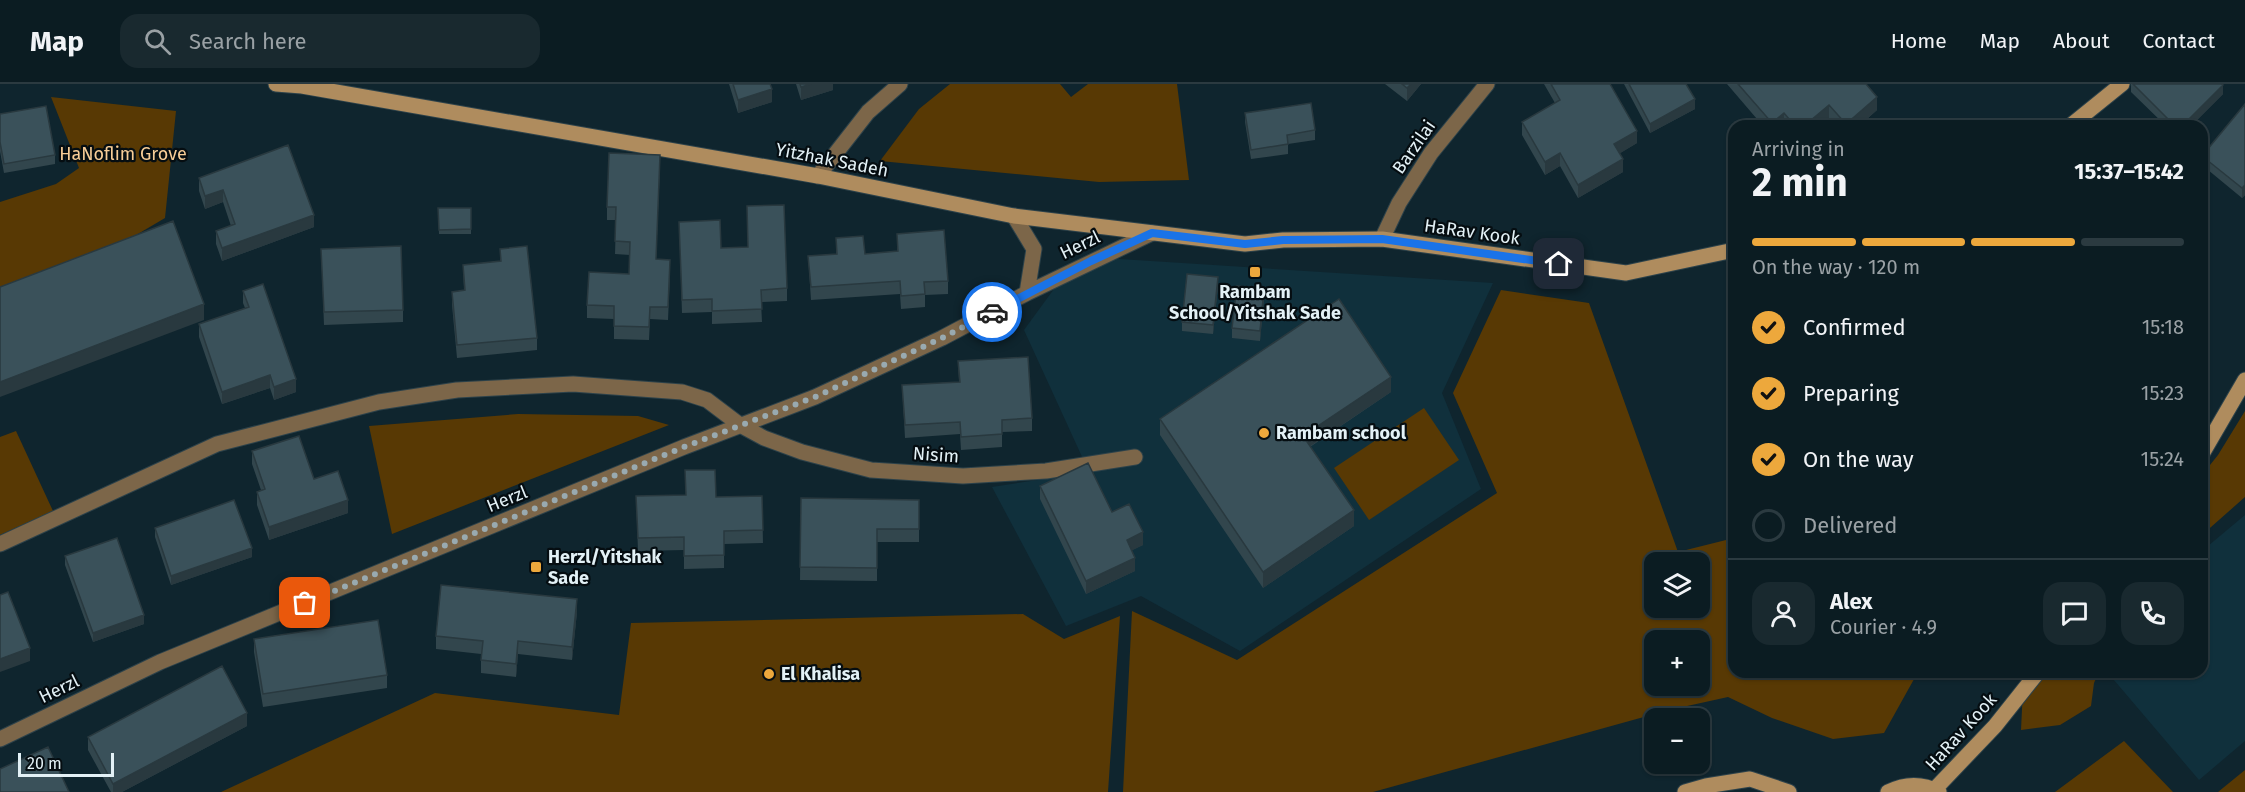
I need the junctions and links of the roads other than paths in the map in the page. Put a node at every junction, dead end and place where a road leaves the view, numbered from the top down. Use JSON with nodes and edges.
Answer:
{"nodes":[{"id":1,"x":276,"y":84,"type":"edge"},
{"id":2,"x":900,"y":84,"type":"edge"},
{"id":3,"x":1487,"y":84,"type":"edge"},
{"id":4,"x":2122,"y":84,"type":"edge"},
{"id":5,"x":2077,"y":120,"type":"edge"},
{"id":6,"x":818,"y":176,"type":"junction"},
{"id":7,"x":1014,"y":216,"type":"junction"},
{"id":8,"x":1152,"y":233,"type":"junction"},
{"id":9,"x":1382,"y":239,"type":"junction"},
{"id":10,"x":1728,"y":251,"type":"edge"},
{"id":11,"x":1027,"y":293,"type":"junction"},
{"id":12,"x":2245,"y":380,"type":"edge"},
{"id":13,"x":740,"y":425,"type":"junction"},
{"id":14,"x":2208,"y":444,"type":"edge"},
{"id":15,"x":1135,"y":457,"type":"dead end"},
{"id":16,"x":0,"y":544,"type":"edge"},
{"id":17,"x":2033,"y":678,"type":"edge"},
{"id":18,"x":0,"y":739,"type":"edge"},
{"id":19,"x":1937,"y":791,"type":"edge"},
{"id":20,"x":1685,"y":792,"type":"edge"},
{"id":21,"x":1789,"y":792,"type":"edge"},
{"id":22,"x":1888,"y":792,"type":"edge"}],
"edges":[{"from":1,"to":6,"type":"street","name":"Yitzhak Sadeh"},
{"from":2,"to":6,"type":"street"},
{"from":3,"to":9,"type":"street","name":"Barzilai"},
{"from":4,"to":5,"type":"street"},
{"from":6,"to":7,"type":"street","name":"Yitzhak Sadeh"},
{"from":7,"to":8,"type":"street","name":"Yitzhak Sadeh"},
{"from":7,"to":11,"type":"street","name":"Herzl"},
{"from":8,"to":9,"type":"street","name":"Yitzhak Sadeh"},
{"from":8,"to":11,"type":"street","name":"Herzl"},
{"from":9,"to":10,"type":"street","name":"HaRav Kook"},
{"from":11,"to":13,"type":"street","name":"Herzl"},
{"from":12,"to":14,"type":"street"},
{"from":13,"to":15,"type":"street","name":"Nisim"},
{"from":13,"to":16,"type":"street","name":"Nisim"},
{"from":13,"to":18,"type":"street","name":"Herzl"},
{"from":17,"to":19,"type":"street","name":"HaRav Kook"},
{"from":19,"to":22,"type":"street"},
{"from":20,"to":21,"type":"street"}]}
